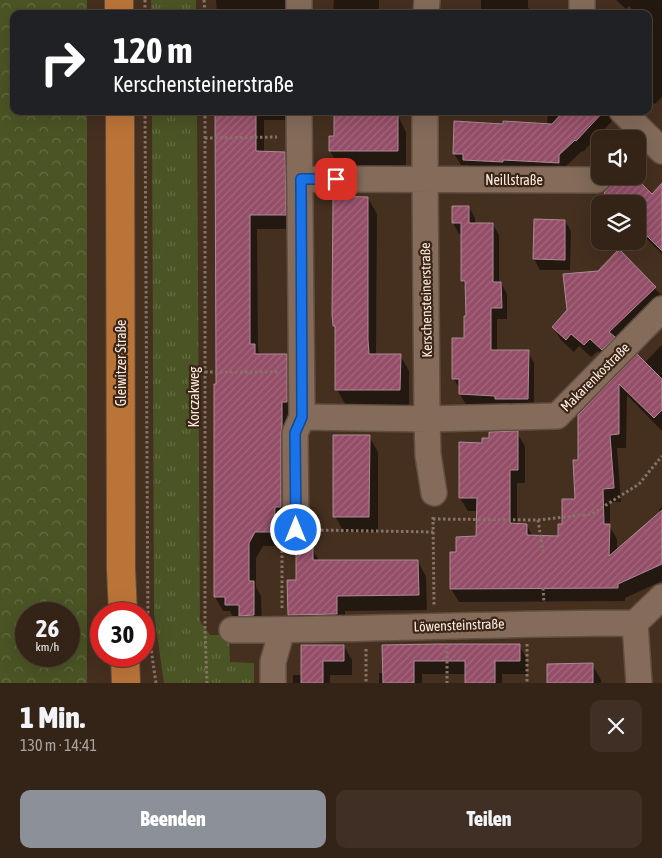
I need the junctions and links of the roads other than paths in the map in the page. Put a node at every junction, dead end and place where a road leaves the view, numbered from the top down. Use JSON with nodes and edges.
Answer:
{"nodes":[{"id":1,"x":120,"y":115,"type":"edge"},
{"id":2,"x":300,"y":115,"type":"edge"},
{"id":3,"x":425,"y":115,"type":"edge"},
{"id":4,"x":625,"y":115,"type":"edge"},
{"id":5,"x":635,"y":130,"type":"edge"},
{"id":6,"x":646,"y":140,"type":"edge"},
{"id":7,"x":662,"y":150,"type":"edge"},
{"id":8,"x":301,"y":179,"type":"junction"},
{"id":9,"x":425,"y":180,"type":"junction"},
{"id":10,"x":591,"y":180,"type":"edge"},
{"id":11,"x":662,"y":309,"type":"edge"},
{"id":12,"x":302,"y":417,"type":"junction"},
{"id":13,"x":427,"y":419,"type":"junction"},
{"id":14,"x":434,"y":493,"type":"road end"},
{"id":15,"x":296,"y":530,"type":"road end"},
{"id":16,"x":662,"y":597,"type":"edge"},
{"id":17,"x":122,"y":602,"type":"edge"},
{"id":18,"x":635,"y":623,"type":"junction"},
{"id":19,"x":232,"y":630,"type":"dead end"},
{"id":20,"x":282,"y":630,"type":"junction"},
{"id":21,"x":125,"y":667,"type":"edge"},
{"id":22,"x":126,"y":683,"type":"edge"},
{"id":23,"x":273,"y":683,"type":"edge"},
{"id":24,"x":639,"y":683,"type":"edge"}],
"edges":[{"from":1,"to":17,"type":"main road","name":"Gleiwitzer Straße"},
{"from":2,"to":8,"type":"street"},
{"from":3,"to":9,"type":"street","name":"Kerschensteinerstraße"},
{"from":4,"to":5,"type":"street"},
{"from":6,"to":7,"type":"street"},
{"from":8,"to":9,"type":"street"},
{"from":8,"to":12,"type":"street"},
{"from":9,"to":10,"type":"street","name":"Neillstraße"},
{"from":9,"to":13,"type":"street","name":"Kerschensteinerstraße"},
{"from":11,"to":13,"type":"street","name":"Makarenkostraße"},
{"from":12,"to":13,"type":"street"},
{"from":12,"to":15,"type":"street"},
{"from":13,"to":14,"type":"street","name":"Kerschensteinerstraße"},
{"from":16,"to":18,"type":"street"},
{"from":18,"to":20,"type":"street","name":"Löwensteinstraße"},
{"from":18,"to":24,"type":"street"},
{"from":19,"to":20,"type":"street","name":"Löwensteinstraße"},
{"from":20,"to":23,"type":"street"},
{"from":21,"to":22,"type":"main road"}]}
